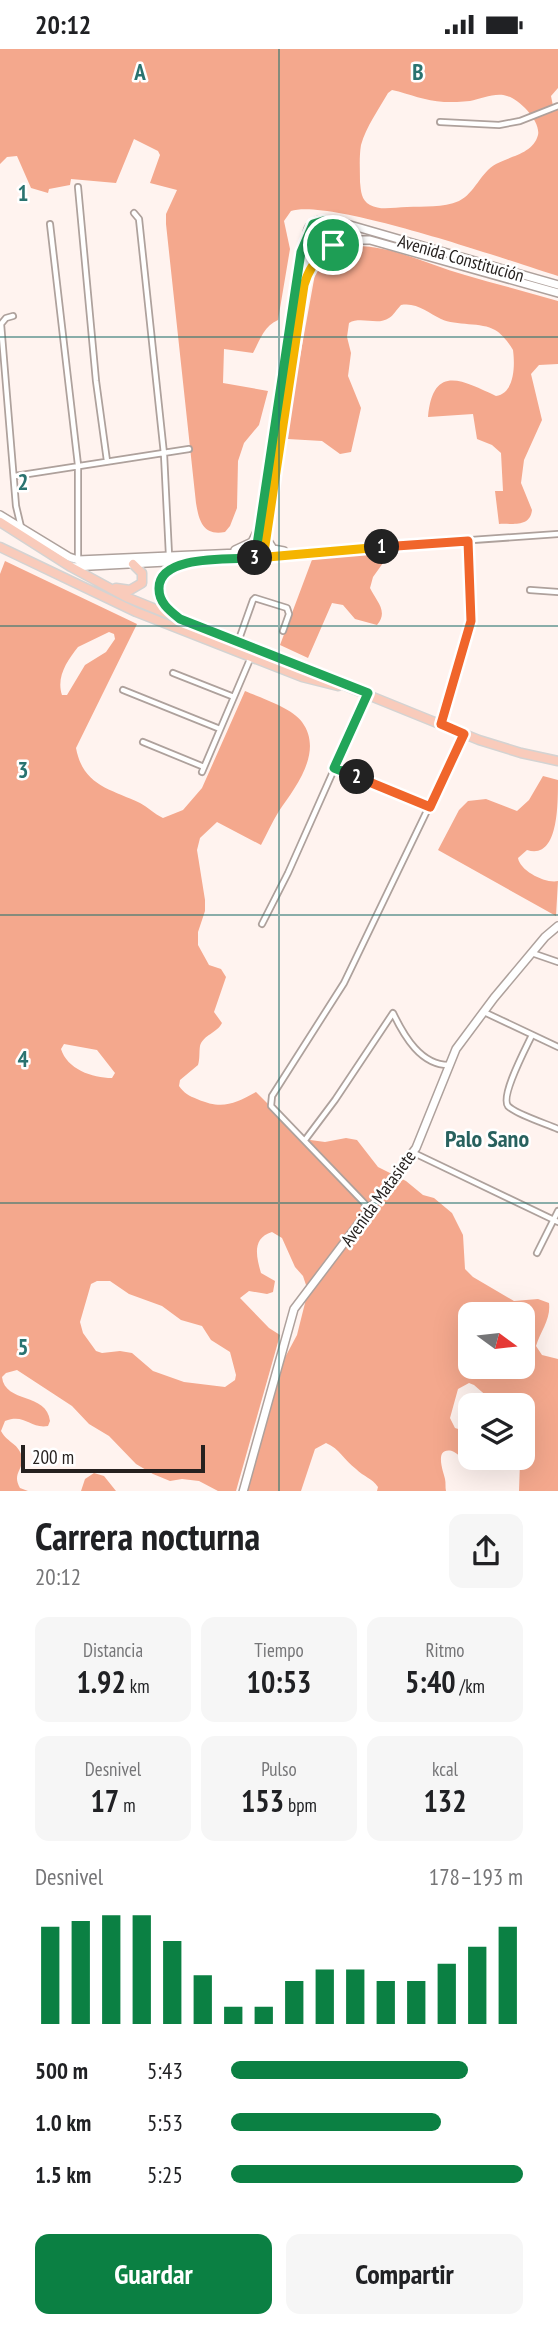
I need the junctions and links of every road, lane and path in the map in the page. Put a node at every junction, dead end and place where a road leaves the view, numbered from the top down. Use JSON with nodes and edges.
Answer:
{"nodes":[{"id":1,"x":558,"y":106,"type":"edge"},
{"id":2,"x":440,"y":122,"type":"dead end"},
{"id":3,"x":78,"y":187,"type":"dead end"},
{"id":4,"x":134,"y":213,"type":"dead end"},
{"id":5,"x":323,"y":221,"type":"junction"},
{"id":6,"x":50,"y":224,"type":"dead end"},
{"id":7,"x":309,"y":229,"type":"junction"},
{"id":8,"x":330,"y":247,"type":"junction"},
{"id":9,"x":558,"y":285,"type":"edge"},
{"id":10,"x":558,"y":293,"type":"edge"},
{"id":11,"x":13,"y":316,"type":"dead end"},
{"id":12,"x":189,"y":449,"type":"dead end"},
{"id":13,"x":164,"y":454,"type":"junction"},
{"id":14,"x":107,"y":461,"type":"junction"},
{"id":15,"x":78,"y":465,"type":"junction"},
{"id":16,"x":15,"y":476,"type":"junction"},
{"id":17,"x":7,"y":512,"type":"edge"},
{"id":18,"x":0,"y":522,"type":"edge"},
{"id":19,"x":260,"y":525,"type":"junction"},
{"id":20,"x":21,"y":528,"type":"junction"},
{"id":21,"x":558,"y":534,"type":"edge"},
{"id":22,"x":265,"y":537,"type":"junction"},
{"id":23,"x":468,"y":541,"type":"junction"},
{"id":24,"x":0,"y":547,"type":"edge"},
{"id":25,"x":284,"y":551,"type":"junction"},
{"id":26,"x":317,"y":551,"type":"junction"},
{"id":27,"x":229,"y":553,"type":"junction"},
{"id":28,"x":169,"y":555,"type":"junction"},
{"id":29,"x":260,"y":555,"type":"junction"},
{"id":30,"x":78,"y":560,"type":"junction"},
{"id":31,"x":183,"y":562,"type":"junction"},
{"id":32,"x":133,"y":564,"type":"junction"},
{"id":33,"x":40,"y":567,"type":"junction"},
{"id":34,"x":71,"y":567,"type":"junction"},
{"id":35,"x":107,"y":587,"type":"junction"},
{"id":36,"x":530,"y":590,"type":"dead end"},
{"id":37,"x":558,"y":592,"type":"edge"},
{"id":38,"x":180,"y":619,"type":"junction"},
{"id":39,"x":283,"y":631,"type":"dead end"},
{"id":40,"x":238,"y":642,"type":"junction"},
{"id":41,"x":251,"y":657,"type":"junction"},
{"id":42,"x":173,"y":673,"type":"dead end"},
{"id":43,"x":123,"y":690,"type":"dead end"},
{"id":44,"x":368,"y":693,"type":"junction"},
{"id":45,"x":234,"y":697,"type":"junction"},
{"id":46,"x":441,"y":724,"type":"junction"},
{"id":47,"x":220,"y":729,"type":"junction"},
{"id":48,"x":464,"y":734,"type":"junction"},
{"id":49,"x":143,"y":742,"type":"dead end"},
{"id":50,"x":558,"y":761,"type":"edge"},
{"id":51,"x":334,"y":768,"type":"junction"},
{"id":52,"x":430,"y":807,"type":"junction"},
{"id":53,"x":262,"y":924,"type":"dead end"},
{"id":54,"x":558,"y":926,"type":"edge"},
{"id":55,"x":531,"y":953,"type":"junction"},
{"id":56,"x":558,"y":962,"type":"edge"},
{"id":57,"x":484,"y":1012,"type":"junction"},
{"id":58,"x":532,"y":1034,"type":"junction"},
{"id":59,"x":558,"y":1047,"type":"edge"},
{"id":60,"x":450,"y":1065,"type":"junction"},
{"id":61,"x":558,"y":1129,"type":"edge"},
{"id":62,"x":304,"y":1140,"type":"junction"},
{"id":63,"x":413,"y":1152,"type":"junction"},
{"id":64,"x":370,"y":1210,"type":"junction"},
{"id":65,"x":558,"y":1211,"type":"edge"},
{"id":66,"x":556,"y":1221,"type":"edge"},
{"id":67,"x":537,"y":1253,"type":"dead end"},
{"id":68,"x":243,"y":1491,"type":"edge"}],
"edges":[{"from":1,"to":2,"type":"street"},
{"from":3,"to":14,"type":"street"},
{"from":4,"to":13,"type":"street"},
{"from":5,"to":7,"type":"street"},
{"from":5,"to":8,"type":"street"},
{"from":5,"to":9,"type":"street","name":"Avenida Constitución"},
{"from":6,"to":15,"type":"street"},
{"from":7,"to":8,"type":"street"},
{"from":7,"to":19,"type":"street"},
{"from":8,"to":10,"type":"street","name":"Avenida Constitución"},
{"from":8,"to":22,"type":"street"},
{"from":11,"to":16,"type":"street"},
{"from":12,"to":13,"type":"street"},
{"from":13,"to":14,"type":"street"},
{"from":13,"to":28,"type":"street"},
{"from":14,"to":15,"type":"street"},
{"from":15,"to":16,"type":"street"},
{"from":15,"to":30,"type":"street"},
{"from":16,"to":17,"type":"street"},
{"from":17,"to":20,"type":"street"},
{"from":17,"to":20,"type":"street"},
{"from":18,"to":34,"type":"main road"},
{"from":19,"to":27,"type":"street"},
{"from":19,"to":29,"type":"street"},
{"from":20,"to":30,"type":"street"},
{"from":21,"to":23,"type":"street"},
{"from":22,"to":25,"type":"street"},
{"from":22,"to":29,"type":"street"},
{"from":23,"to":26,"type":"street"},
{"from":23,"to":46,"type":"street"},
{"from":24,"to":33,"type":"main road"},
{"from":25,"to":26,"type":"street"},
{"from":25,"to":29,"type":"street"},
{"from":26,"to":29,"type":"street"},
{"from":27,"to":28,"type":"street"},
{"from":27,"to":29,"type":"street"},
{"from":28,"to":30,"type":"street"},
{"from":29,"to":31,"type":"street"},
{"from":31,"to":32,"type":"street"},
{"from":31,"to":38,"type":"main road"},
{"from":32,"to":34,"type":"street"},
{"from":32,"to":35,"type":"main road"},
{"from":33,"to":34,"type":"main road"},
{"from":33,"to":41,"type":"main road"},
{"from":34,"to":35,"type":"main road"},
{"from":35,"to":38,"type":"main road"},
{"from":36,"to":37,"type":"street"},
{"from":38,"to":40,"type":"main road"},
{"from":39,"to":40,"type":"street"},
{"from":40,"to":44,"type":"main road"},
{"from":41,"to":44,"type":"main road"},
{"from":41,"to":45,"type":"street"},
{"from":42,"to":45,"type":"street"},
{"from":43,"to":47,"type":"street"},
{"from":44,"to":46,"type":"main road"},
{"from":44,"to":51,"type":"street"},
{"from":45,"to":47,"type":"street"},
{"from":46,"to":48,"type":"main road"},
{"from":47,"to":49,"type":"street"},
{"from":48,"to":50,"type":"main road"},
{"from":48,"to":52,"type":"street"},
{"from":51,"to":52,"type":"street"},
{"from":51,"to":53,"type":"street"},
{"from":52,"to":62,"type":"street"},
{"from":54,"to":55,"type":"street","name":"Avenida Matasiete"},
{"from":55,"to":56,"type":"street"},
{"from":55,"to":57,"type":"street","name":"Avenida Matasiete"},
{"from":57,"to":58,"type":"street"},
{"from":57,"to":60,"type":"street","name":"Avenida Matasiete"},
{"from":58,"to":59,"type":"street"},
{"from":58,"to":61,"type":"street"},
{"from":60,"to":62,"type":"street"},
{"from":60,"to":63,"type":"street","name":"Avenida Matasiete"},
{"from":62,"to":64,"type":"street"},
{"from":63,"to":64,"type":"street","name":"Avenida Matasiete"},
{"from":63,"to":66,"type":"street"},
{"from":64,"to":68,"type":"street","name":"Avenida Matasiete"},
{"from":65,"to":66,"type":"street"},
{"from":66,"to":67,"type":"street"}]}
